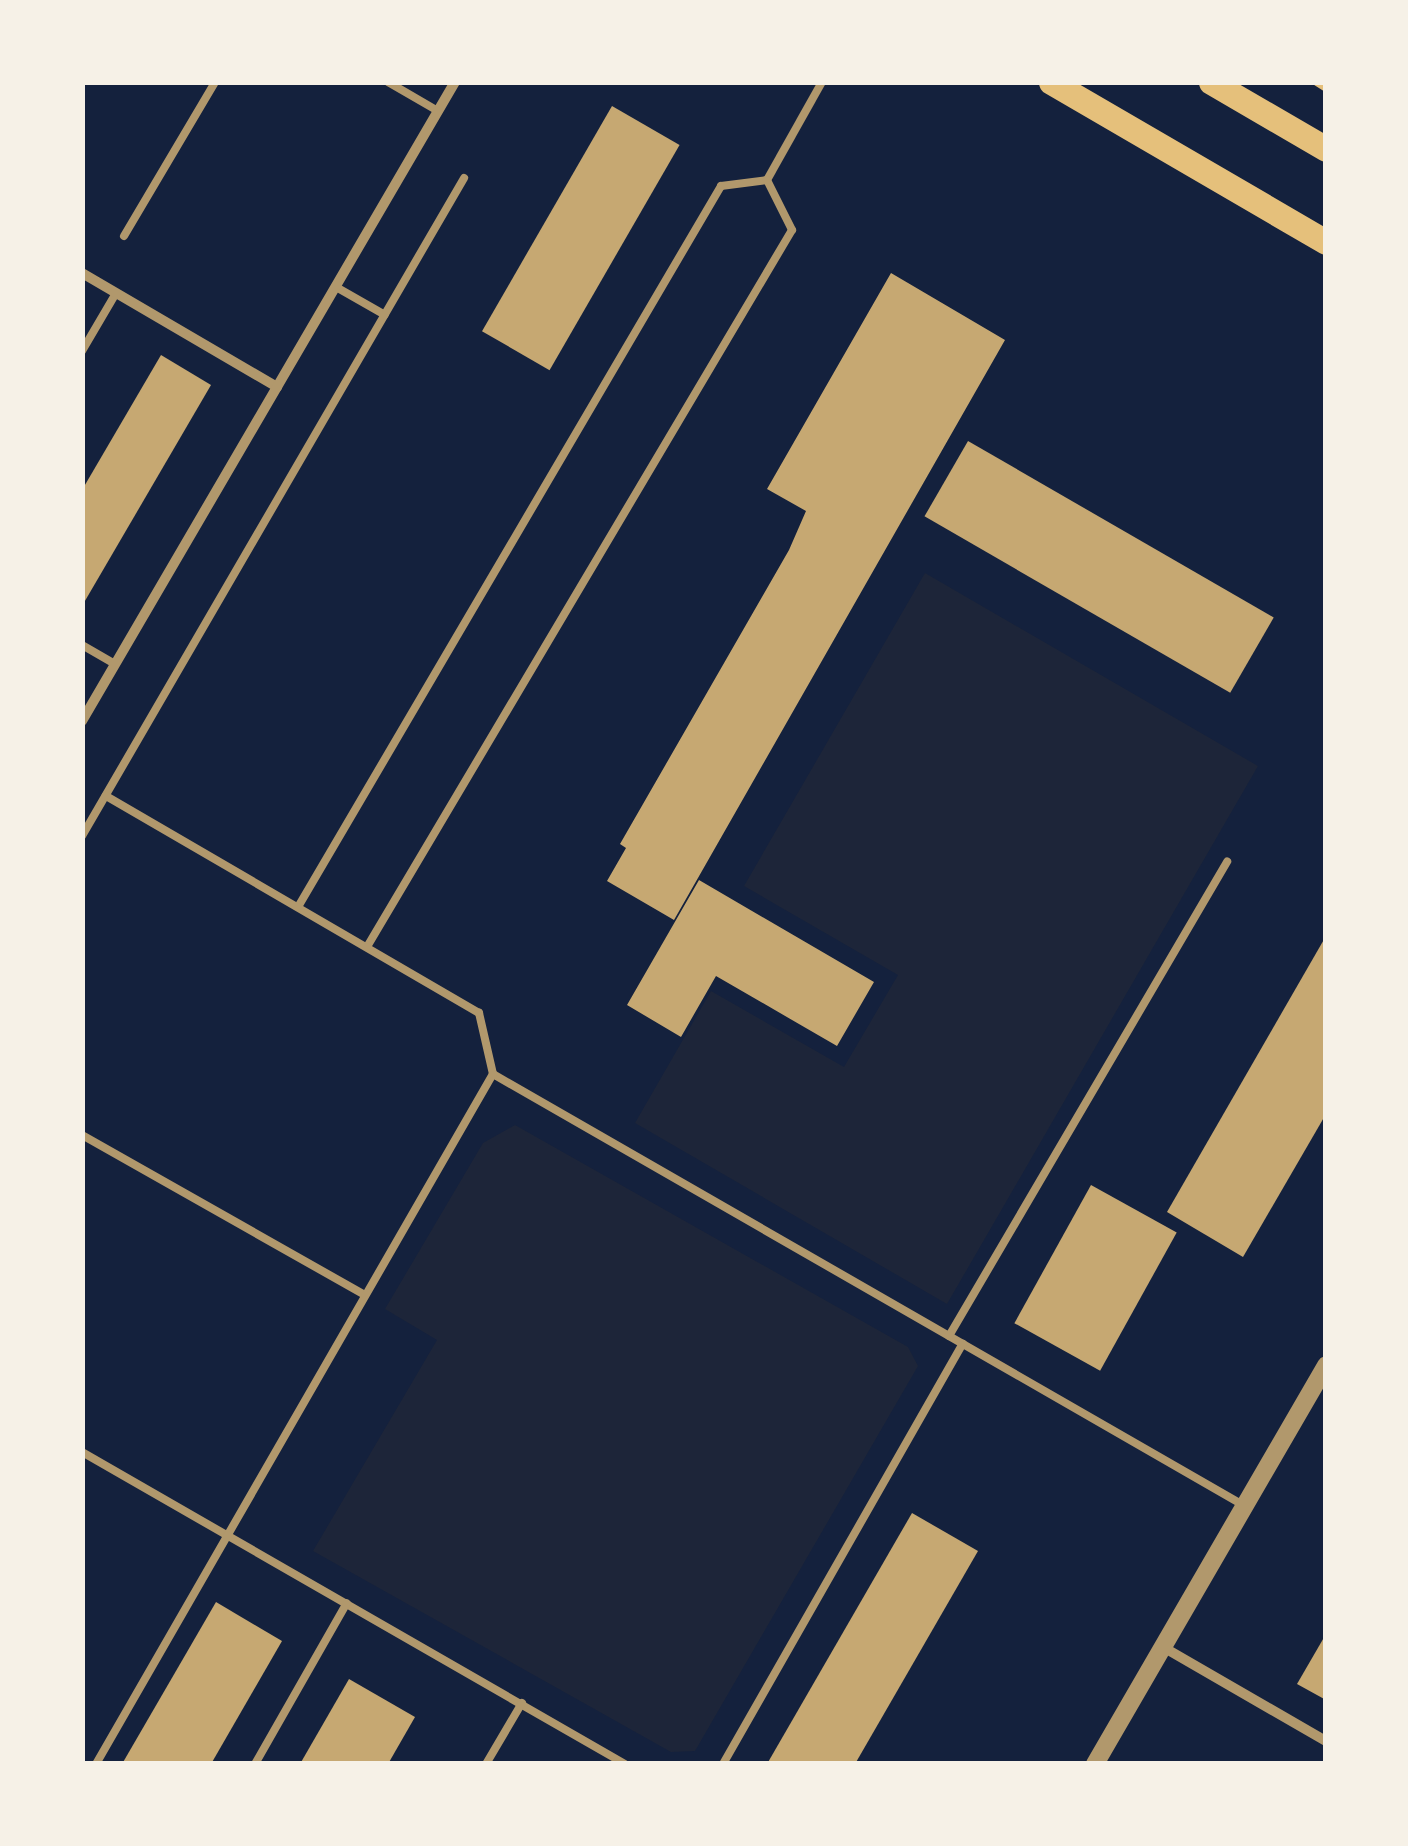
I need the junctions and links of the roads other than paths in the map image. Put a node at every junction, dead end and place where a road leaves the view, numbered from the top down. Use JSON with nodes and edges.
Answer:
{"nodes":[{"id":1,"x":215,"y":82,"type":"edge"},
{"id":2,"x":388,"y":82,"type":"edge"},
{"id":3,"x":455,"y":82,"type":"edge"},
{"id":4,"x":822,"y":82,"type":"edge"},
{"id":5,"x":1051,"y":82,"type":"edge"},
{"id":6,"x":1211,"y":82,"type":"edge"},
{"id":7,"x":438,"y":111,"type":"junction"},
{"id":8,"x":1326,"y":149,"type":"edge"},
{"id":9,"x":464,"y":178,"type":"dead end"},
{"id":10,"x":767,"y":180,"type":"junction"},
{"id":11,"x":124,"y":236,"type":"dead end"},
{"id":12,"x":1326,"y":242,"type":"edge"},
{"id":13,"x":82,"y":273,"type":"edge"},
{"id":14,"x":336,"y":287,"type":"junction"},
{"id":15,"x":116,"y":293,"type":"junction"},
{"id":16,"x":385,"y":315,"type":"junction"},
{"id":17,"x":82,"y":351,"type":"edge"},
{"id":18,"x":277,"y":388,"type":"junction"},
{"id":19,"x":82,"y":645,"type":"edge"},
{"id":20,"x":116,"y":664,"type":"junction"},
{"id":21,"x":82,"y":722,"type":"edge"},
{"id":22,"x":106,"y":796,"type":"junction"},
{"id":23,"x":82,"y":836,"type":"edge"},
{"id":24,"x":1227,"y":862,"type":"dead end"},
{"id":25,"x":298,"y":907,"type":"junction"},
{"id":26,"x":367,"y":947,"type":"junction"},
{"id":27,"x":493,"y":1074,"type":"junction"},
{"id":28,"x":82,"y":1136,"type":"edge"},
{"id":29,"x":365,"y":1295,"type":"junction"},
{"id":30,"x":949,"y":1336,"type":"junction"},
{"id":31,"x":963,"y":1344,"type":"junction"},
{"id":32,"x":1326,"y":1365,"type":"edge"},
{"id":33,"x":82,"y":1452,"type":"edge"},
{"id":34,"x":1245,"y":1506,"type":"junction"},
{"id":35,"x":227,"y":1534,"type":"junction"},
{"id":36,"x":347,"y":1603,"type":"junction"},
{"id":37,"x":1163,"y":1648,"type":"junction"},
{"id":38,"x":522,"y":1703,"type":"junction"},
{"id":39,"x":1326,"y":1741,"type":"edge"},
{"id":40,"x":625,"y":1763,"type":"edge"},
{"id":41,"x":96,"y":1764,"type":"edge"},
{"id":42,"x":254,"y":1764,"type":"edge"},
{"id":43,"x":486,"y":1764,"type":"edge"},
{"id":44,"x":723,"y":1764,"type":"edge"},
{"id":45,"x":1096,"y":1764,"type":"edge"}],
"edges":[{"from":1,"to":11,"type":"lane"},
{"from":2,"to":7,"type":"lane"},
{"from":3,"to":7,"type":"street"},
{"from":4,"to":10,"type":"lane"},
{"from":5,"to":12,"type":"main road"},
{"from":6,"to":8,"type":"main road"},
{"from":7,"to":14,"type":"street"},
{"from":9,"to":16,"type":"lane"},
{"from":10,"to":25,"type":"lane"},
{"from":10,"to":26,"type":"lane"},
{"from":13,"to":15,"type":"street"},
{"from":14,"to":16,"type":"lane"},
{"from":14,"to":18,"type":"street"},
{"from":15,"to":17,"type":"lane"},
{"from":15,"to":18,"type":"street"},
{"from":16,"to":22,"type":"lane"},
{"from":18,"to":20,"type":"street"},
{"from":19,"to":20,"type":"lane"},
{"from":20,"to":21,"type":"street"},
{"from":22,"to":23,"type":"lane"},
{"from":22,"to":25,"type":"lane"},
{"from":24,"to":30,"type":"lane"},
{"from":25,"to":26,"type":"lane"},
{"from":26,"to":27,"type":"lane"},
{"from":27,"to":29,"type":"lane"},
{"from":27,"to":30,"type":"lane"},
{"from":28,"to":29,"type":"lane"},
{"from":29,"to":35,"type":"lane"},
{"from":30,"to":31,"type":"lane"},
{"from":31,"to":34,"type":"lane"},
{"from":31,"to":44,"type":"lane"},
{"from":32,"to":34,"type":"street"},
{"from":33,"to":35,"type":"lane"},
{"from":34,"to":37,"type":"street"},
{"from":35,"to":36,"type":"lane"},
{"from":35,"to":41,"type":"lane"},
{"from":36,"to":38,"type":"lane"},
{"from":36,"to":42,"type":"lane"},
{"from":37,"to":39,"type":"street"},
{"from":37,"to":45,"type":"street"},
{"from":38,"to":40,"type":"lane"},
{"from":38,"to":43,"type":"lane"}]}
